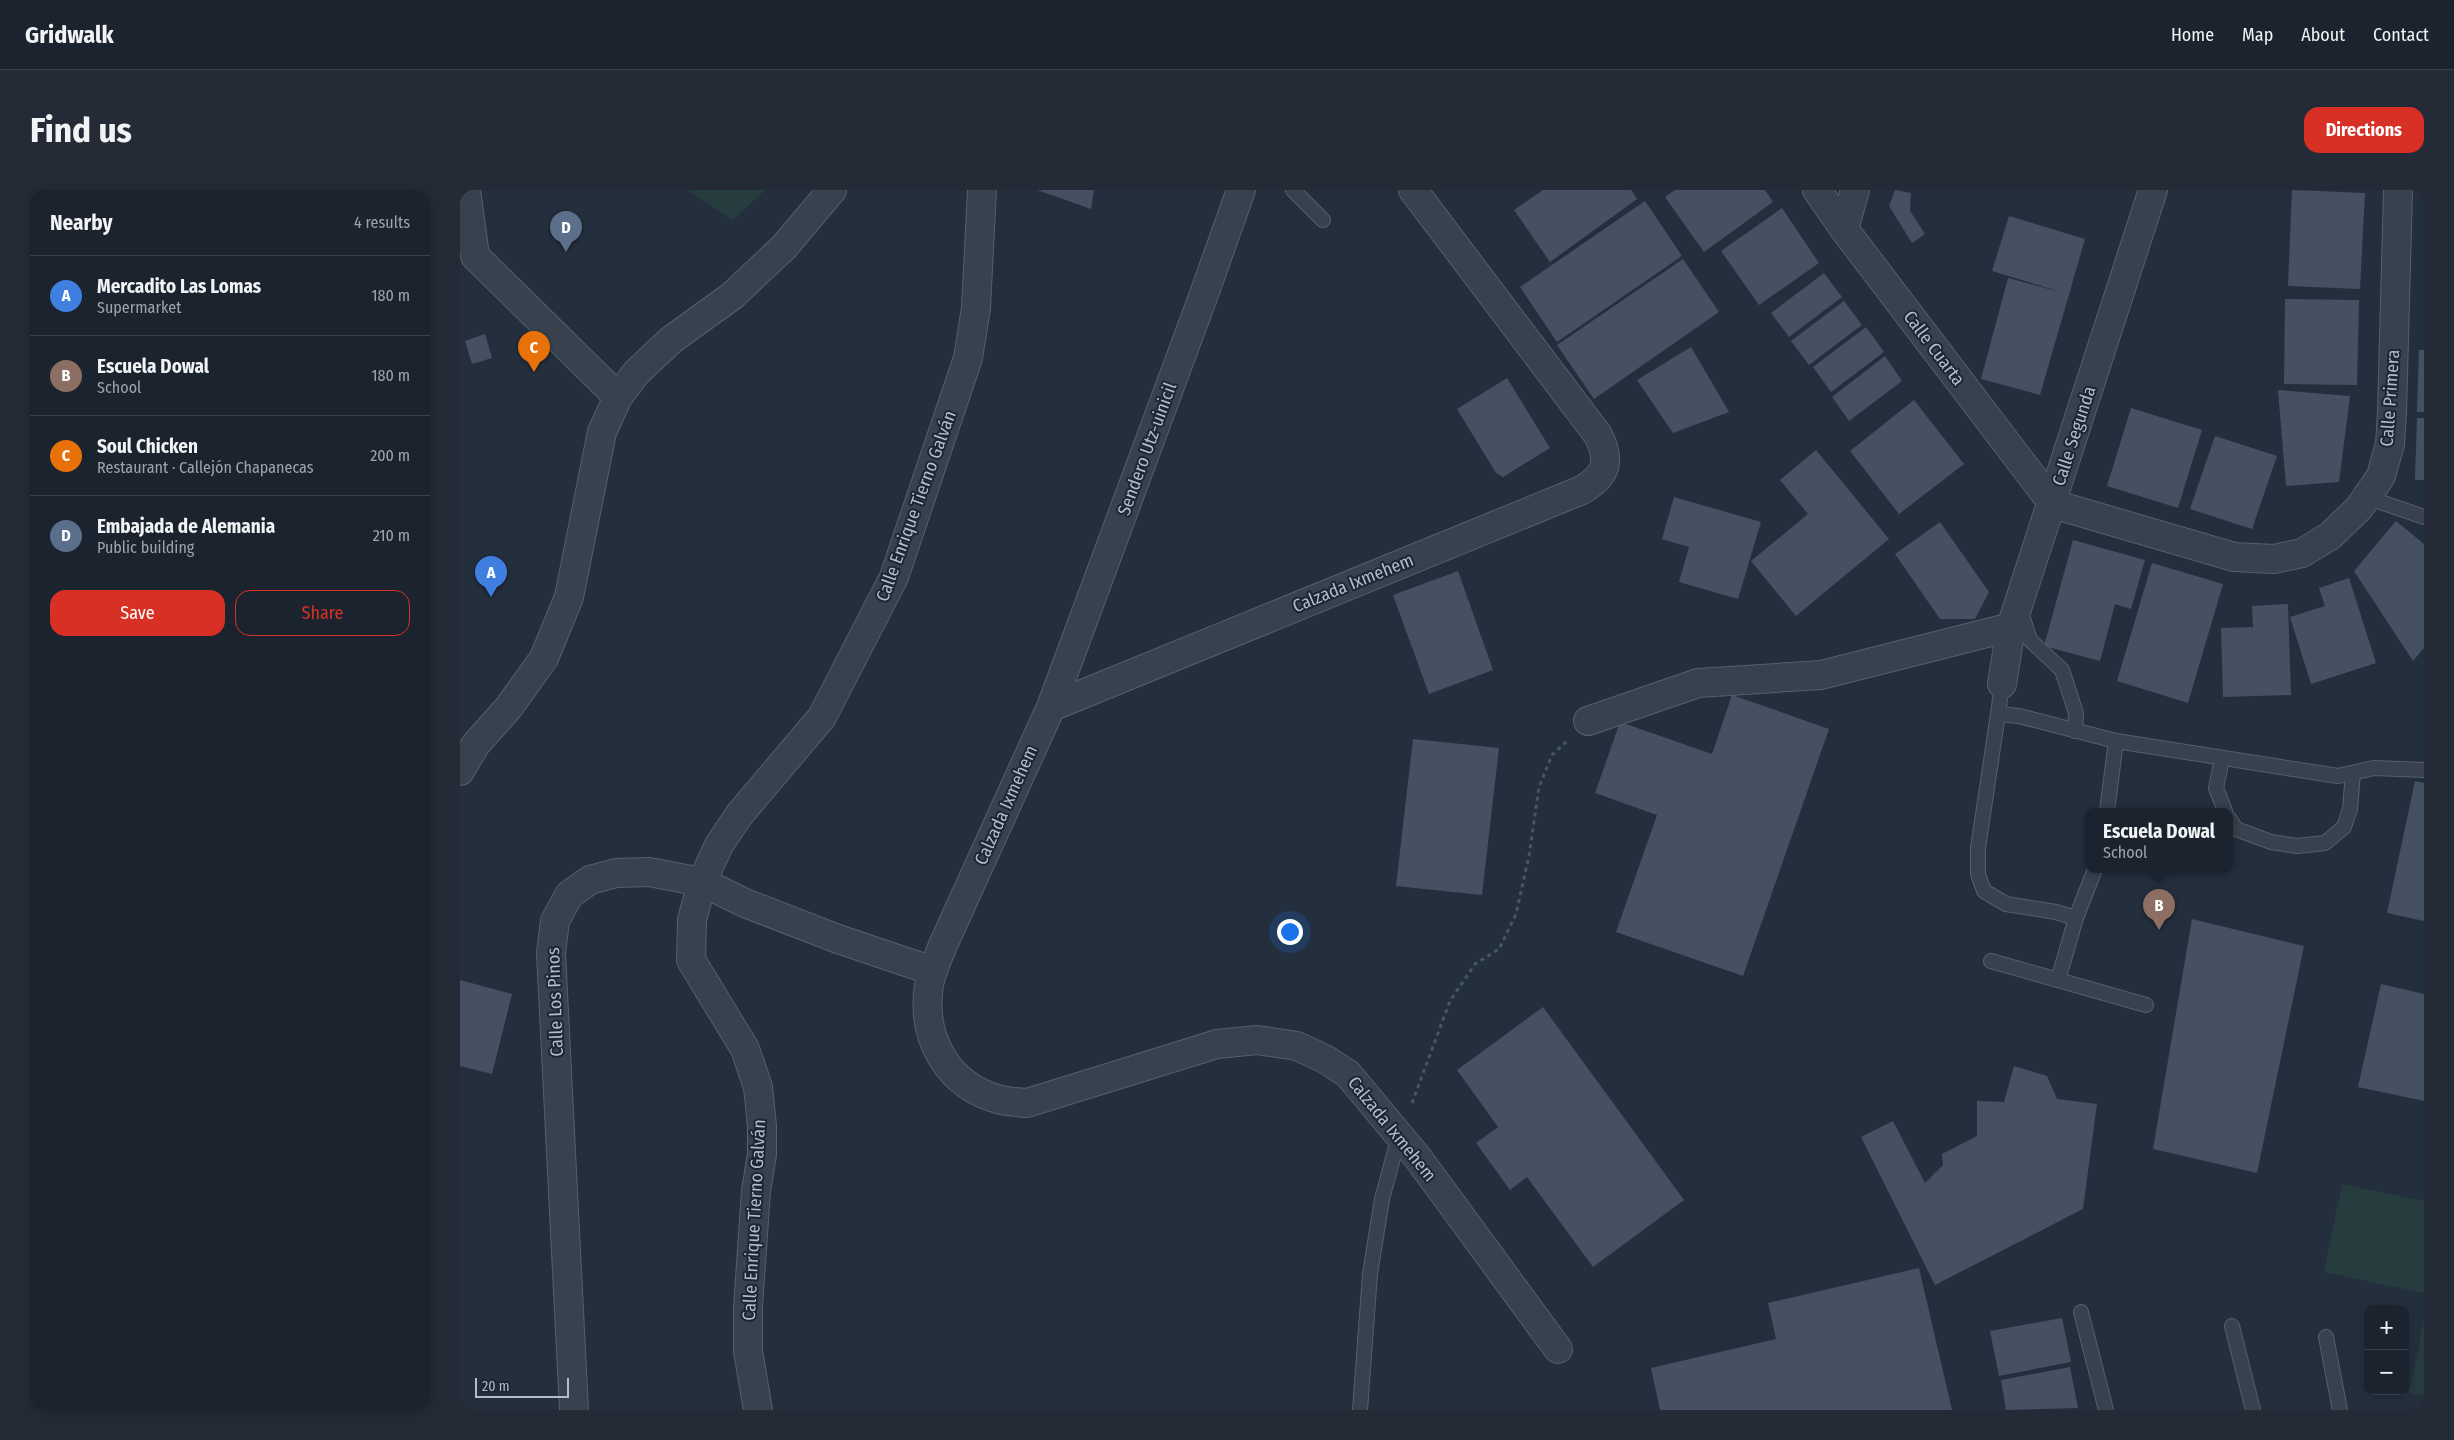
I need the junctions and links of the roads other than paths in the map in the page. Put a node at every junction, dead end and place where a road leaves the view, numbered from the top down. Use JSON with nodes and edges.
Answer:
{"nodes":[{"id":1,"x":466,"y":190,"type":"edge"},
{"id":2,"x":832,"y":190,"type":"edge"},
{"id":3,"x":982,"y":190,"type":"edge"},
{"id":4,"x":1241,"y":190,"type":"edge"},
{"id":5,"x":1293,"y":190,"type":"edge"},
{"id":6,"x":1413,"y":190,"type":"edge"},
{"id":7,"x":1817,"y":190,"type":"edge"},
{"id":8,"x":1855,"y":190,"type":"edge"},
{"id":9,"x":2153,"y":190,"type":"edge"},
{"id":10,"x":2398,"y":190,"type":"edge"},
{"id":11,"x":1323,"y":220,"type":"dead end"},
{"id":12,"x":1844,"y":229,"type":"junction"},
{"id":13,"x":468,"y":258,"type":"edge"},
{"id":14,"x":618,"y":397,"type":"junction"},
{"id":15,"x":2366,"y":497,"type":"junction"},
{"id":16,"x":2053,"y":504,"type":"junction"},
{"id":17,"x":2424,"y":517,"type":"edge"},
{"id":18,"x":2015,"y":615,"type":"junction"},
{"id":19,"x":2002,"y":684,"type":"joint"},
{"id":20,"x":1051,"y":708,"type":"junction"},
{"id":21,"x":1998,"y":714,"type":"junction"},
{"id":22,"x":1588,"y":721,"type":"road end"},
{"id":23,"x":2076,"y":731,"type":"junction"},
{"id":24,"x":2116,"y":741,"type":"junction"},
{"id":25,"x":2222,"y":759,"type":"junction"},
{"id":26,"x":2424,"y":770,"type":"edge"},
{"id":27,"x":460,"y":771,"type":"edge"},
{"id":28,"x":2353,"y":773,"type":"junction"},
{"id":29,"x":2107,"y":808,"type":"edge"},
{"id":30,"x":2224,"y":808,"type":"edge"},
{"id":31,"x":2233,"y":824,"type":"edge"},
{"id":32,"x":2093,"y":873,"type":"edge"},
{"id":33,"x":702,"y":882,"type":"junction"},
{"id":34,"x":2076,"y":918,"type":"junction"},
{"id":35,"x":1991,"y":961,"type":"dead end"},
{"id":36,"x":934,"y":971,"type":"junction"},
{"id":37,"x":2058,"y":980,"type":"junction"},
{"id":38,"x":2146,"y":1005,"type":"dead end"},
{"id":39,"x":1399,"y":1136,"type":"junction"},
{"id":40,"x":2081,"y":1312,"type":"dead end"},
{"id":41,"x":2232,"y":1326,"type":"dead end"},
{"id":42,"x":2326,"y":1337,"type":"dead end"},
{"id":43,"x":1558,"y":1349,"type":"dead end"},
{"id":44,"x":574,"y":1410,"type":"edge"},
{"id":45,"x":758,"y":1410,"type":"edge"},
{"id":46,"x":1360,"y":1410,"type":"edge"},
{"id":47,"x":2106,"y":1410,"type":"edge"},
{"id":48,"x":2253,"y":1410,"type":"edge"},
{"id":49,"x":2340,"y":1410,"type":"edge"}],
"edges":[{"from":1,"to":13,"type":"street"},
{"from":2,"to":14,"type":"street"},
{"from":3,"to":33,"type":"street","name":"Calle Enrique Tierno Galván"},
{"from":4,"to":20,"type":"street","name":"Sendero Utz-uinicil"},
{"from":5,"to":11,"type":"lane"},
{"from":6,"to":20,"type":"street","name":"Calzada Ixmehem"},
{"from":7,"to":12,"type":"street","name":"Calle Cuarta"},
{"from":8,"to":12,"type":"street"},
{"from":9,"to":16,"type":"street","name":"Calle Segunda"},
{"from":10,"to":15,"type":"street","name":"Calle Primera"},
{"from":12,"to":16,"type":"street","name":"Calle Cuarta"},
{"from":13,"to":14,"type":"street"},
{"from":14,"to":27,"type":"street"},
{"from":15,"to":16,"type":"street","name":"Calle Primera"},
{"from":15,"to":17,"type":"lane"},
{"from":16,"to":18,"type":"street","name":"Calle Segunda"},
{"from":18,"to":19,"type":"street","name":"Calle Segunda"},
{"from":18,"to":22,"type":"street"},
{"from":18,"to":23,"type":"lane"},
{"from":19,"to":21,"type":"lane"},
{"from":20,"to":36,"type":"street","name":"Calzada Ixmehem"},
{"from":21,"to":23,"type":"lane"},
{"from":21,"to":34,"type":"lane"},
{"from":23,"to":24,"type":"lane"},
{"from":24,"to":25,"type":"lane"},
{"from":24,"to":29,"type":"lane"},
{"from":25,"to":28,"type":"lane"},
{"from":25,"to":30,"type":"lane"},
{"from":26,"to":28,"type":"lane"},
{"from":28,"to":31,"type":"lane"},
{"from":32,"to":34,"type":"lane"},
{"from":33,"to":36,"type":"street","name":"Calle Los Pinos"},
{"from":33,"to":44,"type":"street","name":"Calle Los Pinos"},
{"from":33,"to":45,"type":"street","name":"Calle Enrique Tierno Galván"},
{"from":34,"to":37,"type":"lane"},
{"from":35,"to":37,"type":"lane"},
{"from":36,"to":39,"type":"street","name":"Calzada Ixmehem"},
{"from":37,"to":38,"type":"lane"},
{"from":39,"to":43,"type":"street","name":"Calzada Ixmehem"},
{"from":39,"to":46,"type":"lane"},
{"from":40,"to":47,"type":"lane"},
{"from":41,"to":48,"type":"lane"},
{"from":42,"to":49,"type":"lane"}]}
